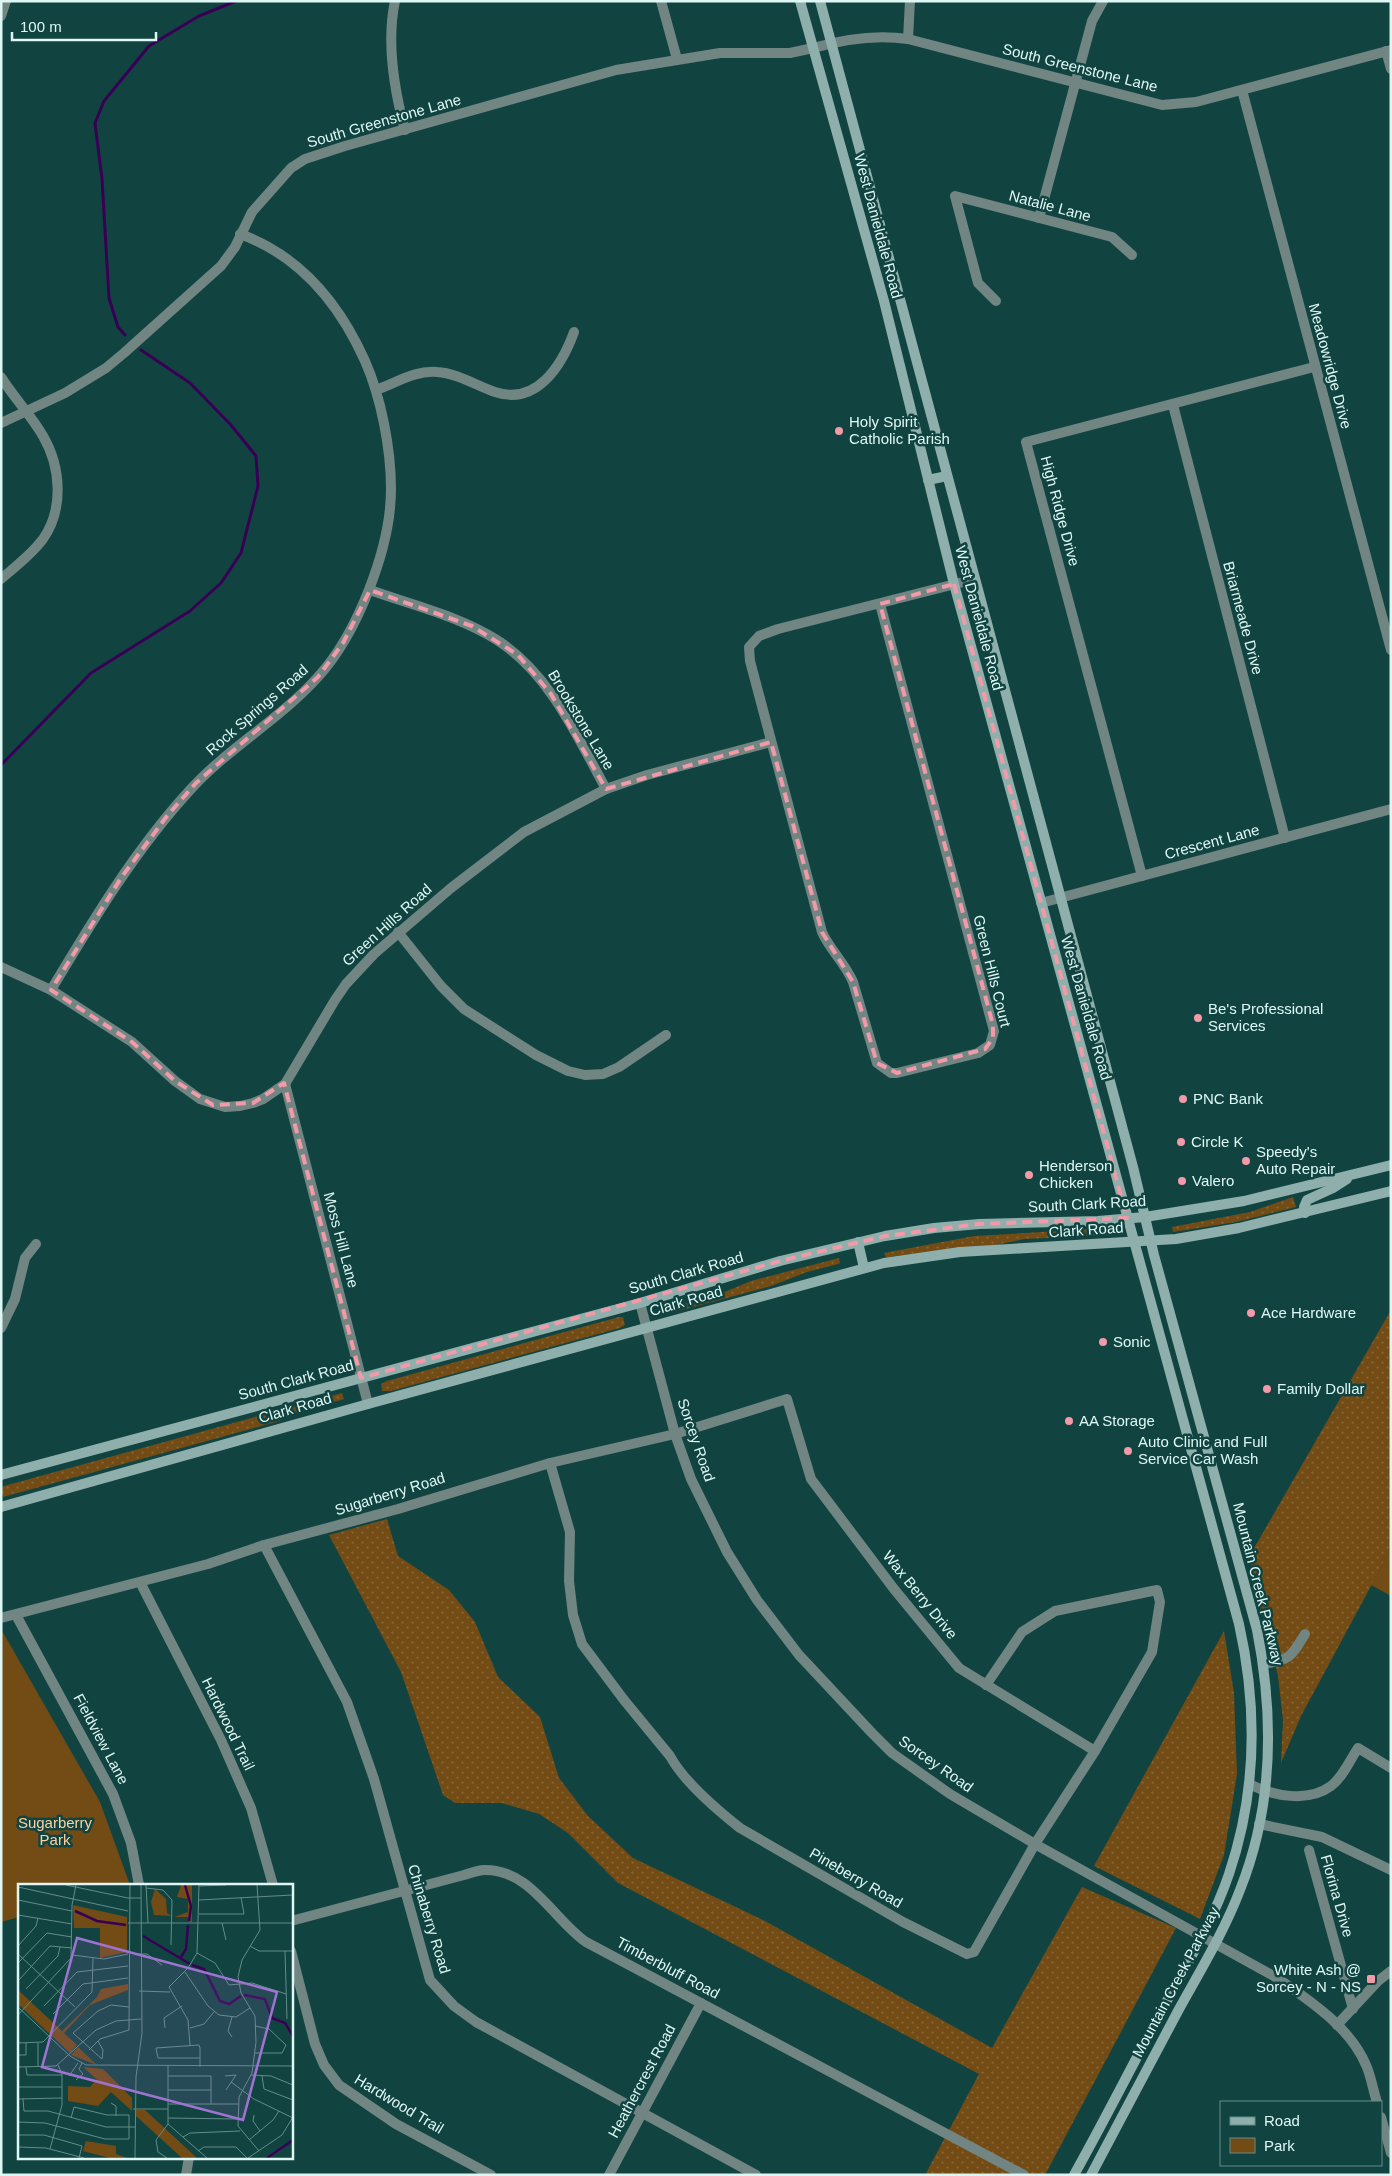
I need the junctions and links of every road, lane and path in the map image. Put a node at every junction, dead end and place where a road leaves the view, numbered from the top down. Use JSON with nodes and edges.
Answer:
{"nodes":[{"id":1,"x":6,"y":1,"type":"edge"},
{"id":2,"x":395,"y":1,"type":"edge"},
{"id":3,"x":662,"y":1,"type":"edge"},
{"id":4,"x":800,"y":1,"type":"edge"},
{"id":5,"x":820,"y":1,"type":"edge"},
{"id":6,"x":910,"y":1,"type":"edge"},
{"id":7,"x":1103,"y":1,"type":"edge"},
{"id":8,"x":1,"y":16,"type":"edge"},
{"id":9,"x":908,"y":39,"type":"junction"},
{"id":10,"x":831,"y":43,"type":"junction"},
{"id":11,"x":813,"y":48,"type":"junction"},
{"id":12,"x":1388,"y":51,"type":"edge"},
{"id":13,"x":676,"y":59,"type":"junction"},
{"id":14,"x":1391,"y":69,"type":"edge"},
{"id":15,"x":1075,"y":83,"type":"junction"},
{"id":16,"x":1242,"y":90,"type":"junction"},
{"id":17,"x":405,"y":130,"type":"junction"},
{"id":18,"x":1039,"y":218,"type":"junction"},
{"id":19,"x":240,"y":234,"type":"junction"},
{"id":20,"x":885,"y":243,"type":"junction"},
{"id":21,"x":869,"y":247,"type":"junction"},
{"id":22,"x":1132,"y":255,"type":"dead end"},
{"id":23,"x":996,"y":301,"type":"dead end"},
{"id":24,"x":574,"y":332,"type":"dead end"},
{"id":25,"x":917,"y":362,"type":"junction"},
{"id":26,"x":900,"y":367,"type":"junction"},
{"id":27,"x":1314,"y":367,"type":"junction"},
{"id":28,"x":1,"y":377,"type":"edge"},
{"id":29,"x":376,"y":390,"type":"junction"},
{"id":30,"x":1173,"y":405,"type":"junction"},
{"id":31,"x":27,"y":411,"type":"junction"},
{"id":32,"x":1,"y":423,"type":"edge"},
{"id":33,"x":947,"y":476,"type":"junction"},
{"id":34,"x":928,"y":480,"type":"junction"},
{"id":35,"x":1,"y":579,"type":"edge"},
{"id":36,"x":975,"y":579,"type":"junction"},
{"id":37,"x":954,"y":584,"type":"junction"},
{"id":38,"x":370,"y":590,"type":"junction"},
{"id":39,"x":880,"y":604,"type":"junction"},
{"id":40,"x":1391,"y":650,"type":"edge"},
{"id":41,"x":771,"y":742,"type":"junction"},
{"id":42,"x":606,"y":789,"type":"junction"},
{"id":43,"x":1391,"y":809,"type":"edge"},
{"id":44,"x":1285,"y":838,"type":"junction"},
{"id":45,"x":1142,"y":876,"type":"junction"},
{"id":46,"x":1060,"y":898,"type":"junction"},
{"id":47,"x":1041,"y":903,"type":"junction"},
{"id":48,"x":398,"y":932,"type":"junction"},
{"id":49,"x":1078,"y":965,"type":"junction"},
{"id":50,"x":1,"y":966,"type":"edge"},
{"id":51,"x":1060,"y":970,"type":"junction"},
{"id":52,"x":51,"y":990,"type":"junction"},
{"id":53,"x":666,"y":1035,"type":"dead end"},
{"id":54,"x":1104,"y":1060,"type":"junction"},
{"id":55,"x":1087,"y":1067,"type":"junction"},
{"id":56,"x":285,"y":1084,"type":"junction"},
{"id":57,"x":1391,"y":1165,"type":"edge"},
{"id":58,"x":1352,"y":1175,"type":"junction"},
{"id":59,"x":1391,"y":1191,"type":"edge"},
{"id":60,"x":1305,"y":1213,"type":"junction"},
{"id":61,"x":1145,"y":1217,"type":"junction"},
{"id":62,"x":1127,"y":1218,"type":"junction"},
{"id":63,"x":1151,"y":1240,"type":"junction"},
{"id":64,"x":1133,"y":1241,"type":"junction"},
{"id":65,"x":858,"y":1242,"type":"junction"},
{"id":66,"x":36,"y":1244,"type":"dead end"},
{"id":67,"x":864,"y":1268,"type":"junction"},
{"id":68,"x":640,"y":1302,"type":"junction"},
{"id":69,"x":648,"y":1327,"type":"junction"},
{"id":70,"x":1,"y":1328,"type":"edge"},
{"id":71,"x":361,"y":1378,"type":"junction"},
{"id":72,"x":787,"y":1399,"type":"joint"},
{"id":73,"x":368,"y":1404,"type":"junction"},
{"id":74,"x":675,"y":1434,"type":"junction"},
{"id":75,"x":550,"y":1463,"type":"junction"},
{"id":76,"x":1,"y":1475,"type":"edge"},
{"id":77,"x":1218,"y":1485,"type":"junction"},
{"id":78,"x":1202,"y":1490,"type":"junction"},
{"id":79,"x":1,"y":1507,"type":"edge"},
{"id":80,"x":264,"y":1545,"type":"junction"},
{"id":81,"x":140,"y":1582,"type":"junction"},
{"id":82,"x":16,"y":1614,"type":"junction"},
{"id":83,"x":1,"y":1618,"type":"edge"},
{"id":84,"x":1305,"y":1634,"type":"dead end"},
{"id":85,"x":1264,"y":1664,"type":"junction"},
{"id":86,"x":986,"y":1685,"type":"junction"},
{"id":87,"x":1095,"y":1751,"type":"junction"},
{"id":88,"x":1391,"y":1768,"type":"edge"},
{"id":89,"x":1249,"y":1784,"type":"junction"},
{"id":90,"x":1265,"y":1792,"type":"junction"},
{"id":91,"x":1259,"y":1824,"type":"junction"},
{"id":92,"x":1035,"y":1844,"type":"junction"},
{"id":93,"x":1309,"y":1850,"type":"dead end"},
{"id":94,"x":1391,"y":1870,"type":"edge"},
{"id":95,"x":139,"y":1884,"type":"edge"},
{"id":96,"x":273,"y":1884,"type":"edge"},
{"id":97,"x":404,"y":1892,"type":"junction"},
{"id":98,"x":292,"y":1922,"type":"edge"},
{"id":99,"x":1201,"y":1936,"type":"junction"},
{"id":100,"x":1215,"y":1944,"type":"junction"},
{"id":101,"x":292,"y":1955,"type":"edge"},
{"id":102,"x":1391,"y":1971,"type":"edge"},
{"id":103,"x":701,"y":2003,"type":"junction"},
{"id":104,"x":1353,"y":2008,"type":"junction"},
{"id":105,"x":1337,"y":2025,"type":"junction"},
{"id":106,"x":1377,"y":2101,"type":"edge"},
{"id":107,"x":641,"y":2113,"type":"junction"},
{"id":108,"x":1382,"y":2121,"type":"edge"},
{"id":109,"x":1391,"y":2153,"type":"edge"},
{"id":110,"x":189,"y":2158,"type":"edge"},
{"id":111,"x":186,"y":2175,"type":"edge"},
{"id":112,"x":491,"y":2175,"type":"edge"},
{"id":113,"x":609,"y":2175,"type":"edge"},
{"id":114,"x":756,"y":2175,"type":"edge"},
{"id":115,"x":1024,"y":2175,"type":"edge"},
{"id":116,"x":1074,"y":2175,"type":"edge"},
{"id":117,"x":1091,"y":2175,"type":"edge"}],
"edges":[{"from":1,"to":8,"type":"street"},
{"from":2,"to":17,"type":"street"},
{"from":3,"to":13,"type":"street"},
{"from":4,"to":11,"type":"main road","name":"West Danieldale Road"},
{"from":5,"to":10,"type":"main road","name":"West Danieldale Road"},
{"from":6,"to":9,"type":"street"},
{"from":7,"to":15,"type":"street"},
{"from":9,"to":10,"type":"street","name":"South Greenstone Lane"},
{"from":9,"to":15,"type":"street","name":"South Greenstone Lane"},
{"from":10,"to":11,"type":"street","name":"South Greenstone Lane"},
{"from":10,"to":20,"type":"main road","name":"West Danieldale Road"},
{"from":11,"to":13,"type":"street","name":"South Greenstone Lane"},
{"from":11,"to":21,"type":"main road","name":"West Danieldale Road"},
{"from":12,"to":14,"type":"street"},
{"from":12,"to":16,"type":"street","name":"South Greenstone Lane"},
{"from":13,"to":17,"type":"street","name":"South Greenstone Lane"},
{"from":15,"to":16,"type":"street","name":"South Greenstone Lane"},
{"from":15,"to":18,"type":"street"},
{"from":16,"to":27,"type":"street","name":"Meadowridge Drive"},
{"from":17,"to":19,"type":"street","name":"South Greenstone Lane"},
{"from":18,"to":22,"type":"street","name":"Natalie Lane"},
{"from":18,"to":23,"type":"street","name":"Natalie Lane"},
{"from":19,"to":29,"type":"street","name":"Rock Springs Road"},
{"from":19,"to":31,"type":"street","name":"South Greenstone Lane"},
{"from":20,"to":21,"type":"main road"},
{"from":20,"to":25,"type":"main road","name":"West Danieldale Road"},
{"from":21,"to":26,"type":"main road","name":"West Danieldale Road"},
{"from":24,"to":29,"type":"street"},
{"from":25,"to":26,"type":"main road"},
{"from":25,"to":33,"type":"main road","name":"West Danieldale Road"},
{"from":26,"to":34,"type":"main road","name":"West Danieldale Road"},
{"from":27,"to":30,"type":"street","name":"High Ridge Drive"},
{"from":27,"to":40,"type":"street","name":"Meadowridge Drive"},
{"from":28,"to":31,"type":"street"},
{"from":29,"to":38,"type":"street","name":"Rock Springs Road"},
{"from":30,"to":44,"type":"street","name":"Briarmeade Drive"},
{"from":30,"to":45,"type":"street","name":"High Ridge Drive"},
{"from":31,"to":32,"type":"street","name":"South Greenstone Lane"},
{"from":31,"to":35,"type":"street"},
{"from":33,"to":34,"type":"main road"},
{"from":33,"to":36,"type":"main road","name":"West Danieldale Road"},
{"from":34,"to":37,"type":"main road","name":"West Danieldale Road"},
{"from":36,"to":37,"type":"street","name":"Green Hills Court"},
{"from":36,"to":46,"type":"main road","name":"West Danieldale Road"},
{"from":37,"to":39,"type":"street","name":"Green Hills Court"},
{"from":37,"to":47,"type":"main road","name":"West Danieldale Road"},
{"from":38,"to":42,"type":"street","name":"Brookstone Lane"},
{"from":38,"to":52,"type":"street","name":"Rock Springs Road"},
{"from":39,"to":41,"type":"street","name":"Green Hills Court"},
{"from":39,"to":41,"type":"street","name":"Green Hills Court"},
{"from":41,"to":42,"type":"street","name":"Green Hills Road"},
{"from":42,"to":48,"type":"street","name":"Green Hills Road"},
{"from":43,"to":44,"type":"street","name":"Crescent Lane"},
{"from":44,"to":45,"type":"street","name":"Crescent Lane"},
{"from":45,"to":46,"type":"street","name":"Crescent Lane"},
{"from":46,"to":47,"type":"street","name":"Crescent Lane"},
{"from":46,"to":49,"type":"main road","name":"West Danieldale Road"},
{"from":47,"to":51,"type":"main road","name":"West Danieldale Road"},
{"from":48,"to":53,"type":"street"},
{"from":48,"to":56,"type":"street","name":"Green Hills Road"},
{"from":49,"to":51,"type":"main road"},
{"from":49,"to":54,"type":"main road","name":"West Danieldale Road"},
{"from":50,"to":52,"type":"street","name":"Green Hills Road"},
{"from":51,"to":55,"type":"main road","name":"West Danieldale Road"},
{"from":52,"to":56,"type":"street","name":"Green Hills Road"},
{"from":54,"to":55,"type":"main road"},
{"from":54,"to":61,"type":"main road","name":"West Danieldale Road"},
{"from":55,"to":62,"type":"main road","name":"West Danieldale Road"},
{"from":56,"to":71,"type":"street","name":"Moss Hill Lane"},
{"from":57,"to":58,"type":"main road","name":"South Clark Road"},
{"from":58,"to":60,"type":"main road"},
{"from":58,"to":61,"type":"main road","name":"South Clark Road"},
{"from":59,"to":60,"type":"main road","name":"Clark Road"},
{"from":60,"to":63,"type":"main road","name":"Clark Road"},
{"from":61,"to":62,"type":"main road","name":"South Clark Road"},
{"from":61,"to":63,"type":"main road","name":"West Danieldale Road"},
{"from":62,"to":64,"type":"main road","name":"West Danieldale Road"},
{"from":62,"to":65,"type":"main road","name":"South Clark Road"},
{"from":63,"to":64,"type":"main road","name":"Clark Road"},
{"from":63,"to":77,"type":"main road","name":"Mountain Creek Parkway"},
{"from":64,"to":67,"type":"main road","name":"Clark Road"},
{"from":64,"to":78,"type":"main road","name":"Mountain Creek Parkway"},
{"from":65,"to":67,"type":"main road"},
{"from":65,"to":68,"type":"main road","name":"South Clark Road"},
{"from":66,"to":70,"type":"street"},
{"from":67,"to":69,"type":"main road","name":"Clark Road"},
{"from":68,"to":69,"type":"street","name":"Sorcey Road"},
{"from":68,"to":71,"type":"main road","name":"South Clark Road"},
{"from":69,"to":73,"type":"main road","name":"Clark Road"},
{"from":69,"to":74,"type":"street","name":"Sorcey Road"},
{"from":71,"to":73,"type":"street","name":"Moss Hill Lane"},
{"from":71,"to":76,"type":"main road","name":"South Clark Road"},
{"from":72,"to":74,"type":"street","name":"Sugarberry Road"},
{"from":72,"to":86,"type":"street","name":"Wax Berry Drive"},
{"from":73,"to":79,"type":"main road","name":"Clark Road"},
{"from":74,"to":75,"type":"street","name":"Sugarberry Road"},
{"from":74,"to":92,"type":"street","name":"Sorcey Road"},
{"from":75,"to":80,"type":"street","name":"Sugarberry Road"},
{"from":75,"to":92,"type":"street","name":"Pineberry Road"},
{"from":77,"to":78,"type":"main road"},
{"from":77,"to":85,"type":"main road","name":"Mountain Creek Parkway"},
{"from":78,"to":89,"type":"main road","name":"Mountain Creek Parkway"},
{"from":80,"to":81,"type":"street","name":"Sugarberry Road"},
{"from":80,"to":97,"type":"street","name":"Chinaberry Road"},
{"from":81,"to":82,"type":"street","name":"Sugarberry Road"},
{"from":81,"to":96,"type":"street","name":"Hardwood Trail"},
{"from":82,"to":83,"type":"street","name":"Sugarberry Road"},
{"from":82,"to":95,"type":"street","name":"Fieldview Lane"},
{"from":84,"to":85,"type":"street"},
{"from":85,"to":90,"type":"main road","name":"Mountain Creek Parkway"},
{"from":86,"to":87,"type":"street","name":"Wax Berry Drive"},
{"from":86,"to":87,"type":"street","name":"Pineberry Road"},
{"from":87,"to":92,"type":"street","name":"Pineberry Road"},
{"from":88,"to":90,"type":"street"},
{"from":89,"to":90,"type":"street"},
{"from":89,"to":99,"type":"main road","name":"Mountain Creek Parkway"},
{"from":90,"to":91,"type":"main road","name":"Mountain Creek Parkway"},
{"from":91,"to":94,"type":"street"},
{"from":91,"to":100,"type":"main road","name":"Mountain Creek Parkway"},
{"from":92,"to":99,"type":"street","name":"Sorcey Road"},
{"from":93,"to":104,"type":"street","name":"Florina Drive"},
{"from":97,"to":98,"type":"street","name":"Timberbluff Road"},
{"from":97,"to":103,"type":"street","name":"Timberbluff Road"},
{"from":97,"to":107,"type":"street","name":"Chinaberry Road"},
{"from":99,"to":100,"type":"street","name":"Sorcey Road"},
{"from":99,"to":116,"type":"main road","name":"Mountain Creek Parkway"},
{"from":100,"to":105,"type":"street","name":"Sorcey Road"},
{"from":100,"to":117,"type":"main road","name":"Mountain Creek Parkway"},
{"from":101,"to":112,"type":"street","name":"Hardwood Trail"},
{"from":102,"to":104,"type":"street"},
{"from":103,"to":107,"type":"street","name":"Heathercrest Road"},
{"from":103,"to":115,"type":"street","name":"Timberbluff Road"},
{"from":104,"to":105,"type":"street"},
{"from":105,"to":106,"type":"street","name":"Sorcey Road"},
{"from":107,"to":113,"type":"street","name":"Heathercrest Road"},
{"from":107,"to":114,"type":"street","name":"Chinaberry Road"},
{"from":108,"to":109,"type":"street"},
{"from":110,"to":111,"type":"street"}]}
